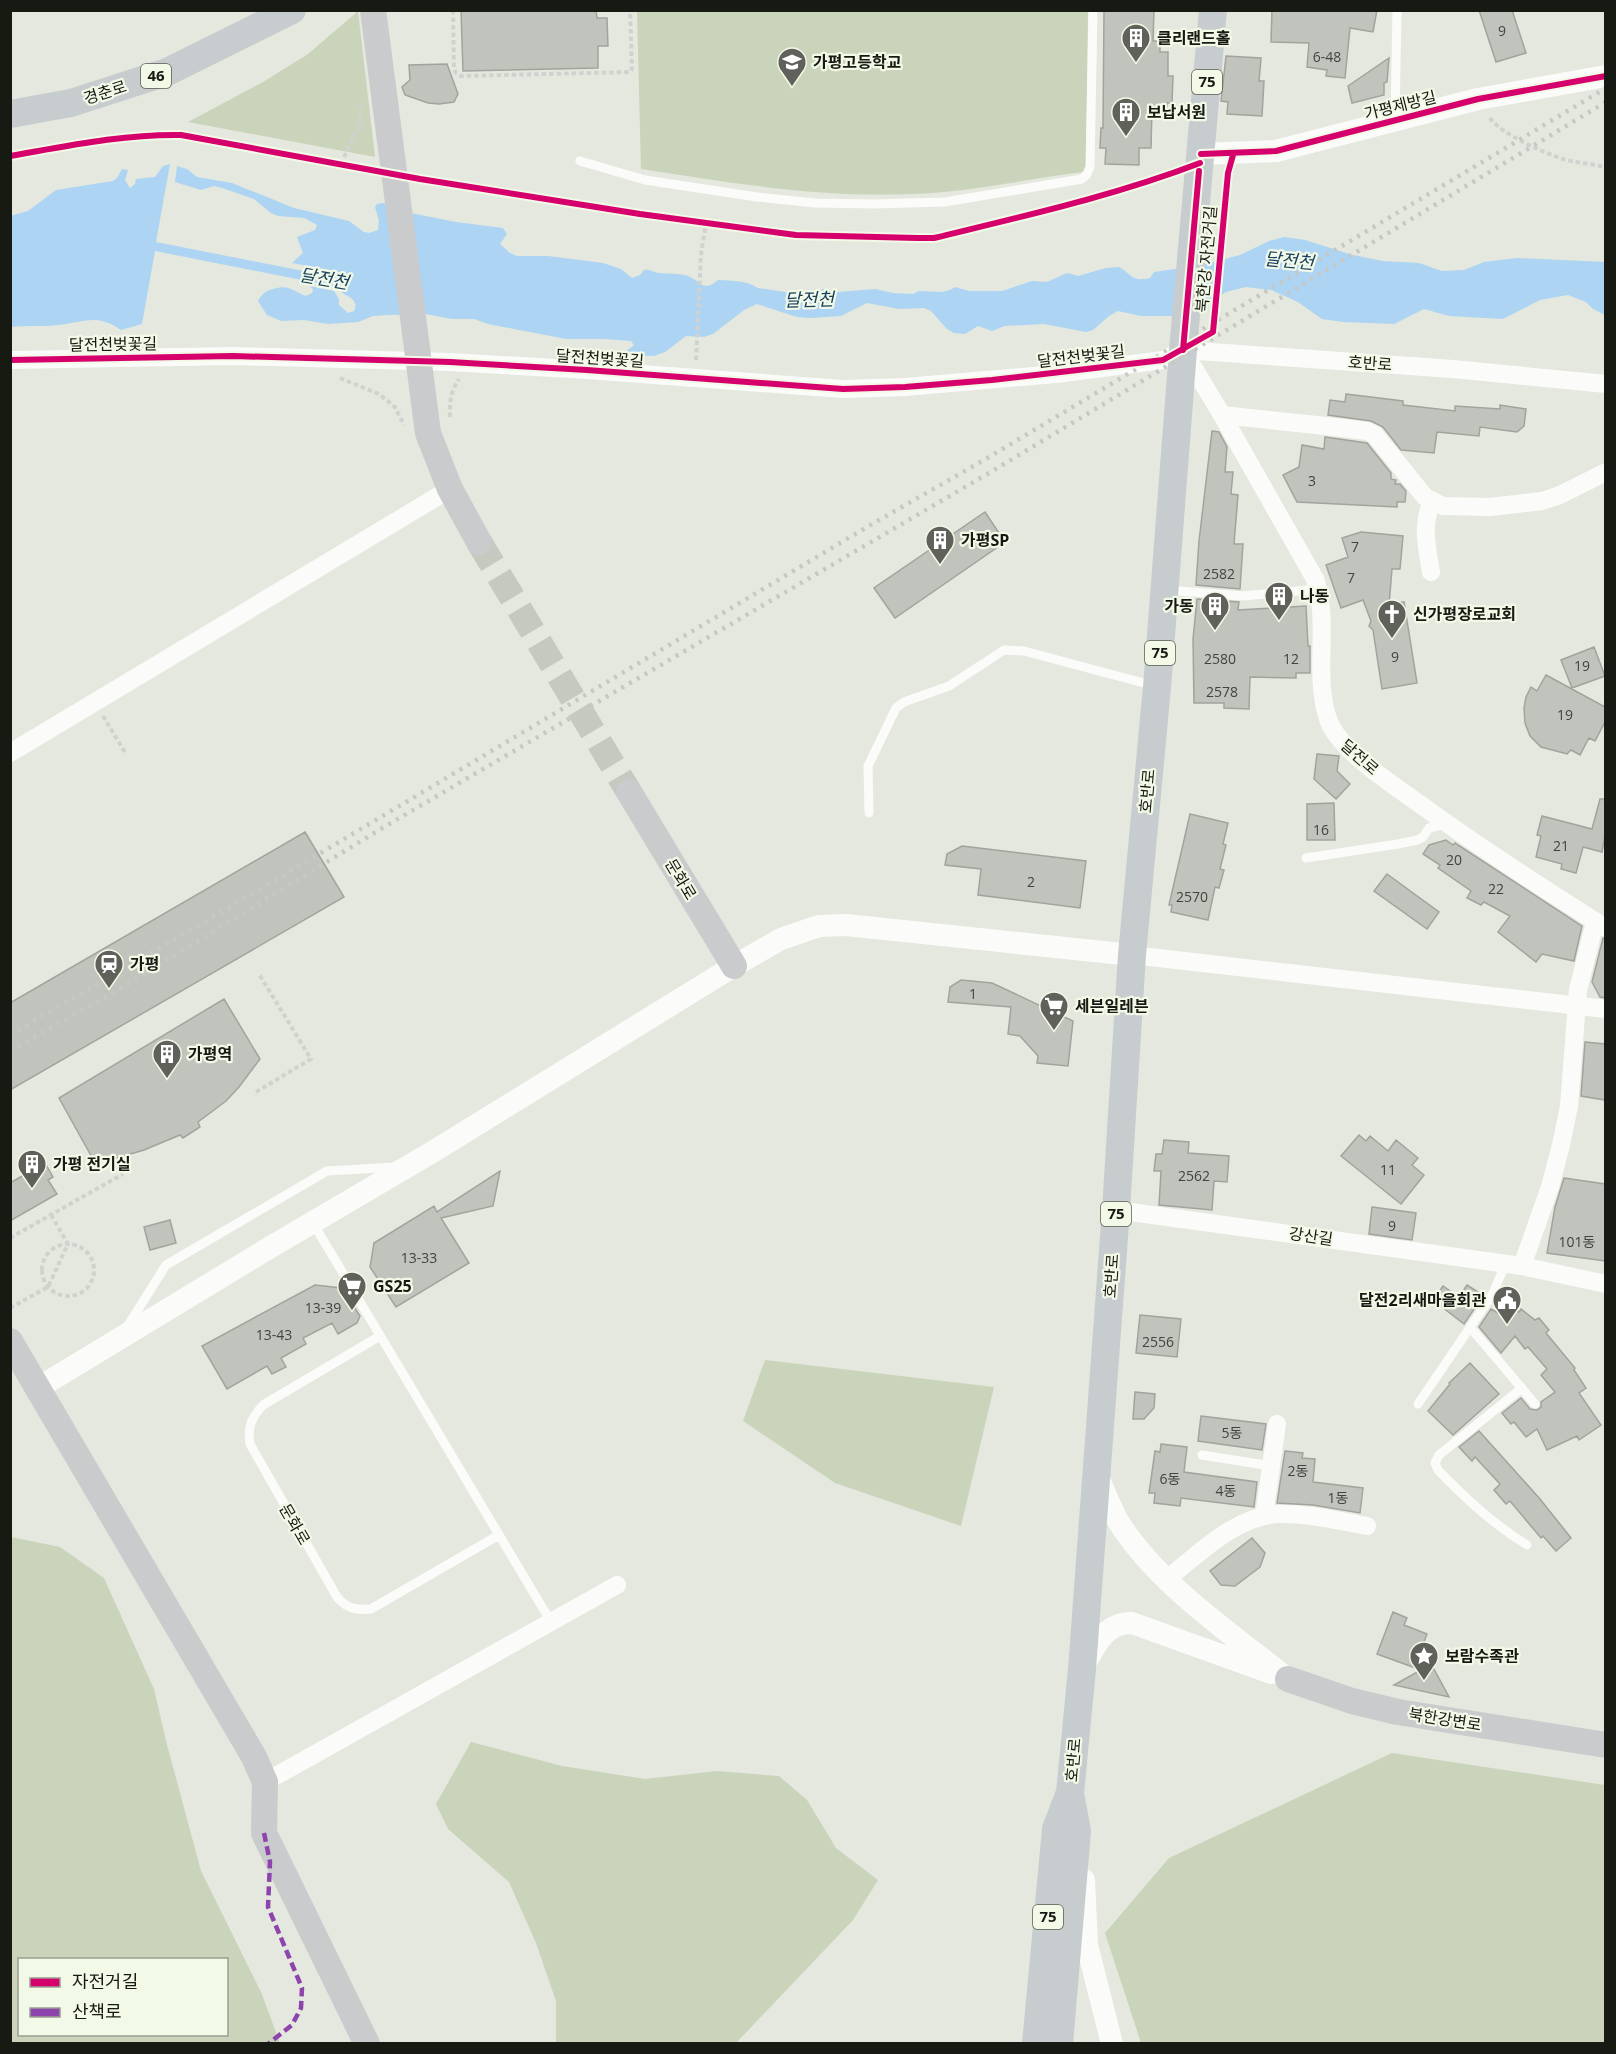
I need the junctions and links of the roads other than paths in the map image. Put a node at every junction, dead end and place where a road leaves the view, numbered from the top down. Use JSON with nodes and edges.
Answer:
{"nodes":[{"id":1,"x":292,"y":10,"type":"edge"},
{"id":2,"x":373,"y":10,"type":"edge"},
{"id":3,"x":1093,"y":10,"type":"edge"},
{"id":4,"x":1213,"y":10,"type":"edge"},
{"id":5,"x":1397,"y":10,"type":"edge"},
{"id":6,"x":1605,"y":76,"type":"edge"},
{"id":7,"x":10,"y":114,"type":"edge"},
{"id":8,"x":1395,"y":120,"type":"junction"},
{"id":9,"x":580,"y":161,"type":"dead end"},
{"id":10,"x":1200,"y":163,"type":"junction"},
{"id":11,"x":1183,"y":350,"type":"junction"},
{"id":12,"x":10,"y":360,"type":"edge"},
{"id":13,"x":1605,"y":384,"type":"edge"},
{"id":14,"x":1222,"y":415,"type":"junction"},
{"id":15,"x":1605,"y":472,"type":"edge"},
{"id":16,"x":450,"y":489,"type":"junction"},
{"id":17,"x":1432,"y":502,"type":"junction"},
{"id":18,"x":478,"y":542,"type":"tunnel mouth"},
{"id":19,"x":1431,"y":572,"type":"dead end"},
{"id":20,"x":1319,"y":589,"type":"junction"},
{"id":21,"x":1164,"y":590,"type":"junction"},
{"id":22,"x":1157,"y":687,"type":"junction"},
{"id":23,"x":10,"y":753,"type":"edge"},
{"id":24,"x":628,"y":792,"type":"tunnel mouth"},
{"id":25,"x":869,"y":813,"type":"dead end"},
{"id":26,"x":1447,"y":824,"type":"junction"},
{"id":27,"x":1306,"y":858,"type":"dead end"},
{"id":28,"x":1600,"y":925,"type":"edge"},
{"id":29,"x":1132,"y":955,"type":"junction"},
{"id":30,"x":734,"y":966,"type":"junction"},
{"id":31,"x":1577,"y":1005,"type":"junction"},
{"id":32,"x":1605,"y":1009,"type":"edge"},
{"id":33,"x":407,"y":1167,"type":"junction"},
{"id":34,"x":1116,"y":1210,"type":"junction"},
{"id":35,"x":313,"y":1223,"type":"junction"},
{"id":36,"x":1514,"y":1264,"type":"junction"},
{"id":37,"x":1605,"y":1284,"type":"edge"},
{"id":38,"x":1470,"y":1327,"type":"junction"},
{"id":39,"x":380,"y":1336,"type":"junction"},
{"id":40,"x":118,"y":1340,"type":"junction"},
{"id":41,"x":10,"y":1341,"type":"edge"},
{"id":42,"x":38,"y":1388,"type":"junction"},
{"id":43,"x":1522,"y":1388,"type":"junction"},
{"id":44,"x":1418,"y":1404,"type":"dead end"},
{"id":45,"x":1534,"y":1404,"type":"dead end"},
{"id":46,"x":1277,"y":1424,"type":"dead end"},
{"id":47,"x":1202,"y":1455,"type":"dead end"},
{"id":48,"x":1271,"y":1466,"type":"junction"},
{"id":49,"x":1096,"y":1473,"type":"junction"},
{"id":50,"x":1264,"y":1516,"type":"junction"},
{"id":51,"x":1367,"y":1526,"type":"dead end"},
{"id":52,"x":499,"y":1535,"type":"junction"},
{"id":53,"x":1527,"y":1545,"type":"dead end"},
{"id":54,"x":1167,"y":1579,"type":"junction"},
{"id":55,"x":617,"y":1585,"type":"dead end"},
{"id":56,"x":550,"y":1622,"type":"junction"},
{"id":57,"x":1082,"y":1669,"type":"junction"},
{"id":58,"x":1288,"y":1679,"type":"junction"},
{"id":59,"x":1605,"y":1745,"type":"edge"},
{"id":60,"x":265,"y":1782,"type":"junction"},
{"id":61,"x":1070,"y":1793,"type":"junction"},
{"id":62,"x":1077,"y":1831,"type":"junction"},
{"id":63,"x":368,"y":2043,"type":"edge"},
{"id":64,"x":1036,"y":2043,"type":"edge"},
{"id":65,"x":1059,"y":2043,"type":"edge"},
{"id":66,"x":1112,"y":2043,"type":"edge"}],
"edges":[{"from":1,"to":7,"type":"main road","name":"경춘로","number":"46"},
{"from":2,"to":16,"type":"main road"},
{"from":3,"to":9,"type":"lane"},
{"from":4,"to":10,"type":"main road","number":"75"},
{"from":5,"to":8,"type":"lane"},
{"from":6,"to":8,"type":"street","name":"가평제방길"},
{"from":8,"to":10,"type":"street","name":"가평제방길"},
{"from":10,"to":11,"type":"main road","number":"75"},
{"from":11,"to":12,"type":"street","name":"달전천벚꽃길"},
{"from":11,"to":13,"type":"street","name":"호반로"},
{"from":11,"to":14,"type":"street","name":"달전로"},
{"from":11,"to":21,"type":"main road","name":"호반로","number":"75"},
{"from":14,"to":17,"type":"street"},
{"from":14,"to":20,"type":"street","name":"달전로"},
{"from":15,"to":17,"type":"street"},
{"from":16,"to":18,"type":"main road"},
{"from":16,"to":23,"type":"street"},
{"from":17,"to":19,"type":"street"},
{"from":20,"to":21,"type":"lane"},
{"from":20,"to":26,"type":"street","name":"달전로"},
{"from":21,"to":22,"type":"main road","name":"호반로","number":"75"},
{"from":22,"to":25,"type":"lane"},
{"from":22,"to":29,"type":"main road","name":"호반로","number":"75"},
{"from":24,"to":30,"type":"main road","name":"문화로"},
{"from":26,"to":27,"type":"lane"},
{"from":26,"to":28,"type":"street","name":"달전로"},
{"from":28,"to":31,"type":"street"},
{"from":29,"to":30,"type":"street"},
{"from":29,"to":31,"type":"street"},
{"from":29,"to":34,"type":"main road","name":"호반로","number":"75"},
{"from":30,"to":33,"type":"street"},
{"from":31,"to":32,"type":"street"},
{"from":31,"to":36,"type":"street"},
{"from":33,"to":35,"type":"street"},
{"from":33,"to":40,"type":"lane"},
{"from":34,"to":36,"type":"street","name":"강산길"},
{"from":34,"to":49,"type":"main road","name":"호반로","number":"75"},
{"from":35,"to":39,"type":"lane"},
{"from":35,"to":40,"type":"street"},
{"from":36,"to":37,"type":"street","name":"강산길"},
{"from":36,"to":38,"type":"lane"},
{"from":38,"to":43,"type":"lane"},
{"from":38,"to":44,"type":"lane"},
{"from":39,"to":52,"type":"lane"},
{"from":39,"to":52,"type":"lane","name":"문화로"},
{"from":40,"to":42,"type":"street"},
{"from":41,"to":42,"type":"main road"},
{"from":42,"to":60,"type":"main road"},
{"from":43,"to":45,"type":"lane"},
{"from":43,"to":53,"type":"lane"},
{"from":46,"to":48,"type":"street"},
{"from":47,"to":48,"type":"lane"},
{"from":48,"to":50,"type":"street"},
{"from":49,"to":54,"type":"street"},
{"from":49,"to":57,"type":"main road","name":"호반로","number":"75"},
{"from":50,"to":51,"type":"street"},
{"from":50,"to":54,"type":"street"},
{"from":52,"to":56,"type":"lane"},
{"from":54,"to":58,"type":"street"},
{"from":55,"to":56,"type":"street"},
{"from":56,"to":60,"type":"street"},
{"from":57,"to":58,"type":"street"},
{"from":57,"to":61,"type":"main road","name":"호반로","number":"75"},
{"from":58,"to":59,"type":"main road","name":"북한강변로"},
{"from":60,"to":63,"type":"main road"},
{"from":61,"to":62,"type":"main road","name":"호반로","number":"75"},
{"from":61,"to":64,"type":"main road","name":"호반로","number":"75"},
{"from":62,"to":65,"type":"main road","name":"호반로","number":"75"},
{"from":62,"to":66,"type":"street","name":"호반로"}]}
